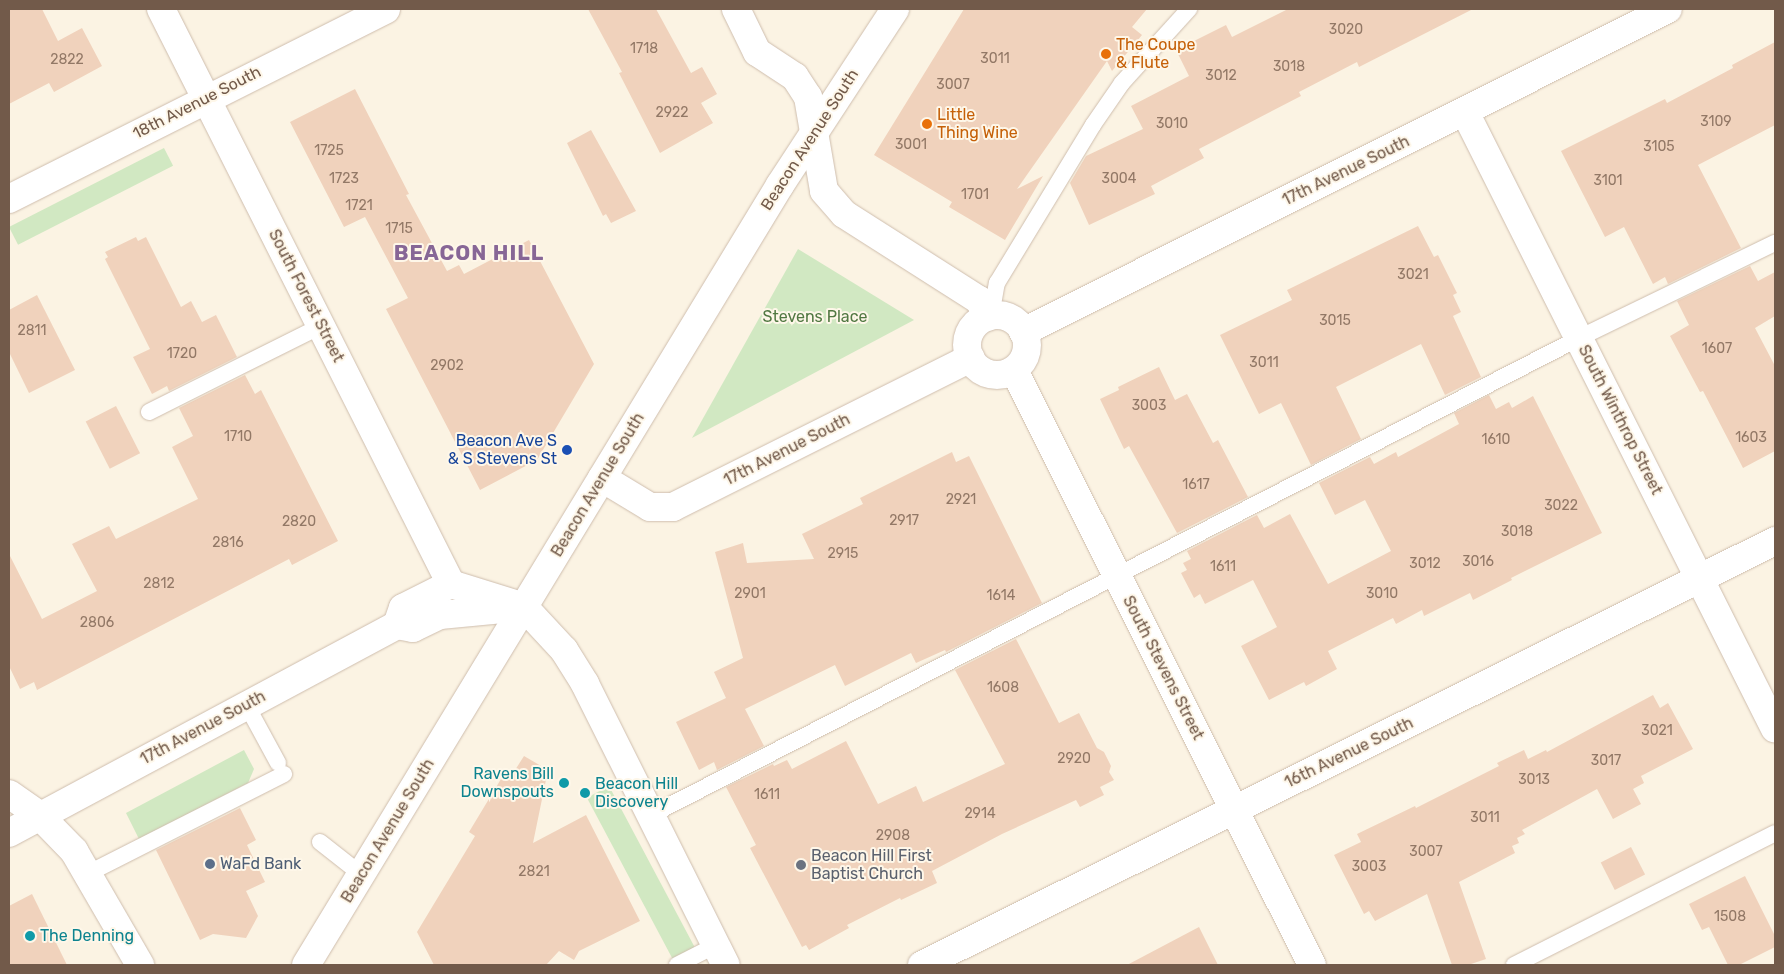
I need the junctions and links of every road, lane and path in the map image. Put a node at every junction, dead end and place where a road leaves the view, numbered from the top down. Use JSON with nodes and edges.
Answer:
{"nodes":[{"id":1,"x":161,"y":9,"type":"edge"},
{"id":2,"x":386,"y":9,"type":"edge"},
{"id":3,"x":736,"y":9,"type":"edge"},
{"id":4,"x":895,"y":9,"type":"edge"},
{"id":5,"x":1190,"y":9,"type":"edge"},
{"id":6,"x":1668,"y":9,"type":"edge"},
{"id":7,"x":207,"y":98,"type":"junction"},
{"id":8,"x":1465,"y":112,"type":"junction"},
{"id":9,"x":814,"y":133,"type":"junction"},
{"id":10,"x":9,"y":199,"type":"edge"},
{"id":11,"x":1775,"y":243,"type":"edge"},
{"id":12,"x":990,"y":316,"type":"junction"},
{"id":13,"x":321,"y":326,"type":"junction"},
{"id":14,"x":1023,"y":332,"type":"junction"},
{"id":15,"x":1579,"y":338,"type":"junction"},
{"id":16,"x":971,"y":358,"type":"junction"},
{"id":17,"x":1014,"y":370,"type":"junction"},
{"id":18,"x":149,"y":412,"type":"dead end"},
{"id":19,"x":602,"y":478,"type":"junction"},
{"id":20,"x":1775,"y":541,"type":"edge"},
{"id":21,"x":1117,"y":576,"type":"junction"},
{"id":22,"x":1700,"y":578,"type":"junction"},
{"id":23,"x":451,"y":584,"type":"junction"},
{"id":24,"x":524,"y":607,"type":"junction"},
{"id":25,"x":397,"y":625,"type":"junction"},
{"id":26,"x":246,"y":704,"type":"junction"},
{"id":27,"x":1775,"y":729,"type":"edge"},
{"id":28,"x":9,"y":794,"type":"edge"},
{"id":29,"x":1234,"y":810,"type":"junction"},
{"id":30,"x":650,"y":814,"type":"junction"},
{"id":31,"x":40,"y":816,"type":"junction"},
{"id":32,"x":9,"y":833,"type":"edge"},
{"id":33,"x":1775,"y":833,"type":"edge"},
{"id":34,"x":320,"y":842,"type":"dead end"},
{"id":35,"x":87,"y":874,"type":"junction"},
{"id":36,"x":362,"y":874,"type":"junction"},
{"id":37,"x":721,"y":955,"type":"edge"},
{"id":38,"x":140,"y":965,"type":"edge"},
{"id":39,"x":306,"y":965,"type":"edge"},
{"id":40,"x":677,"y":965,"type":"edge"},
{"id":41,"x":922,"y":965,"type":"edge"},
{"id":42,"x":1312,"y":965,"type":"edge"},
{"id":43,"x":1514,"y":965,"type":"edge"}],
"edges":[{"from":1,"to":7,"type":"street","name":"South Forest Street"},
{"from":2,"to":7,"type":"street","name":"18th Avenue South"},
{"from":3,"to":9,"type":"street"},
{"from":4,"to":9,"type":"street","name":"Beacon Avenue South"},
{"from":5,"to":12,"type":"lane"},
{"from":6,"to":8,"type":"street","name":"17th Avenue South"},
{"from":7,"to":10,"type":"street","name":"18th Avenue South"},
{"from":7,"to":13,"type":"street","name":"South Forest Street"},
{"from":8,"to":14,"type":"street","name":"17th Avenue South"},
{"from":8,"to":15,"type":"street","name":"South Winthrop Street"},
{"from":9,"to":12,"type":"street"},
{"from":9,"to":19,"type":"street","name":"Beacon Avenue South"},
{"from":11,"to":15,"type":"lane"},
{"from":12,"to":14,"type":"street"},
{"from":12,"to":16,"type":"street"},
{"from":13,"to":18,"type":"lane"},
{"from":13,"to":23,"type":"street","name":"South Forest Street"},
{"from":14,"to":17,"type":"street"},
{"from":15,"to":21,"type":"lane"},
{"from":15,"to":22,"type":"street","name":"South Winthrop Street"},
{"from":16,"to":17,"type":"street"},
{"from":16,"to":19,"type":"street","name":"17th Avenue South"},
{"from":17,"to":21,"type":"street","name":"South Stevens Street"},
{"from":19,"to":24,"type":"street","name":"Beacon Avenue South"},
{"from":20,"to":22,"type":"street","name":"16th Avenue South"},
{"from":21,"to":29,"type":"street","name":"South Stevens Street"},
{"from":21,"to":30,"type":"lane"},
{"from":22,"to":27,"type":"street","name":"South Winthrop Street"},
{"from":22,"to":29,"type":"street","name":"16th Avenue South"},
{"from":23,"to":24,"type":"street"},
{"from":23,"to":25,"type":"street"},
{"from":24,"to":25,"type":"street","name":"17th Avenue South"},
{"from":24,"to":30,"type":"street"},
{"from":24,"to":36,"type":"street","name":"Beacon Avenue South"},
{"from":25,"to":26,"type":"street","name":"17th Avenue South"},
{"from":26,"to":31,"type":"street","name":"17th Avenue South"},
{"from":26,"to":35,"type":"lane"},
{"from":28,"to":31,"type":"street"},
{"from":29,"to":41,"type":"street","name":"16th Avenue South"},
{"from":29,"to":42,"type":"street","name":"South Stevens Street"},
{"from":30,"to":37,"type":"street"},
{"from":31,"to":32,"type":"street","name":"17th Avenue South"},
{"from":31,"to":35,"type":"street"},
{"from":33,"to":43,"type":"lane"},
{"from":34,"to":36,"type":"lane"},
{"from":35,"to":38,"type":"street"},
{"from":36,"to":39,"type":"street","name":"Beacon Avenue South"},
{"from":37,"to":40,"type":"lane"}]}
